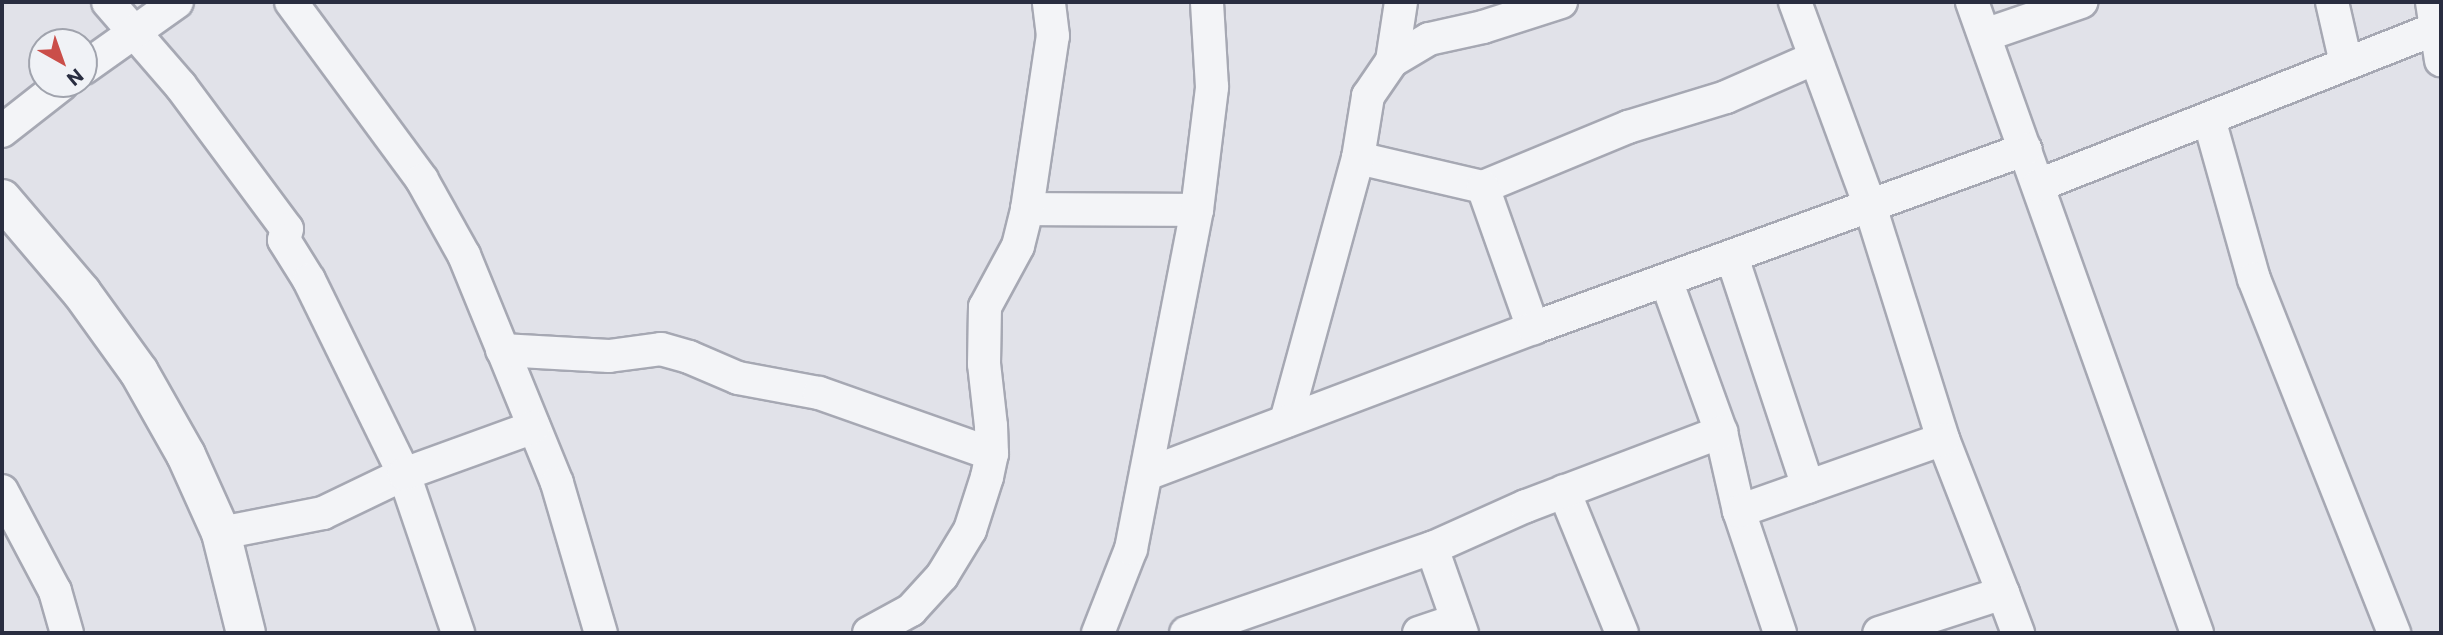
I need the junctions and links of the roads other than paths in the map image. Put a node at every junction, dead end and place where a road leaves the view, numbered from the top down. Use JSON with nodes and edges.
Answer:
{"nodes":[{"id":1,"x":108,"y":2,"type":"edge"},
{"id":2,"x":177,"y":2,"type":"edge"},
{"id":3,"x":291,"y":2,"type":"edge"},
{"id":4,"x":1049,"y":2,"type":"edge"},
{"id":5,"x":1206,"y":2,"type":"edge"},
{"id":6,"x":1401,"y":2,"type":"edge"},
{"id":7,"x":1561,"y":2,"type":"edge"},
{"id":8,"x":1795,"y":2,"type":"edge"},
{"id":9,"x":1972,"y":2,"type":"edge"},
{"id":10,"x":2081,"y":2,"type":"edge"},
{"id":11,"x":2332,"y":2,"type":"edge"},
{"id":12,"x":2437,"y":19,"type":"edge"},
{"id":13,"x":133,"y":33,"type":"junction"},
{"id":14,"x":1984,"y":34,"type":"junction"},
{"id":15,"x":98,"y":58,"type":"edge"},
{"id":16,"x":1815,"y":58,"type":"junction"},
{"id":17,"x":2441,"y":60,"type":"edge"},
{"id":18,"x":1392,"y":61,"type":"junction"},
{"id":19,"x":2346,"y":63,"type":"junction"},
{"id":20,"x":44,"y":98,"type":"edge"},
{"id":21,"x":2208,"y":120,"type":"junction"},
{"id":22,"x":2,"y":131,"type":"edge"},
{"id":23,"x":2026,"y":149,"type":"junction"},
{"id":24,"x":1358,"y":158,"type":"junction"},
{"id":25,"x":2039,"y":185,"type":"junction"},
{"id":26,"x":1483,"y":187,"type":"junction"},
{"id":27,"x":2,"y":199,"type":"edge"},
{"id":28,"x":1870,"y":206,"type":"junction"},
{"id":29,"x":1027,"y":209,"type":"junction"},
{"id":30,"x":1197,"y":210,"type":"junction"},
{"id":31,"x":1732,"y":257,"type":"junction"},
{"id":32,"x":1666,"y":280,"type":"junction"},
{"id":33,"x":1533,"y":328,"type":"junction"},
{"id":34,"x":502,"y":350,"type":"junction"},
{"id":35,"x":1286,"y":421,"type":"junction"},
{"id":36,"x":534,"y":427,"type":"junction"},
{"id":37,"x":1721,"y":432,"type":"junction"},
{"id":38,"x":1943,"y":439,"type":"junction"},
{"id":39,"x":992,"y":454,"type":"junction"},
{"id":40,"x":404,"y":474,"type":"junction"},
{"id":41,"x":1147,"y":474,"type":"junction"},
{"id":42,"x":1808,"y":487,"type":"junction"},
{"id":43,"x":2,"y":491,"type":"edge"},
{"id":44,"x":1564,"y":491,"type":"junction"},
{"id":45,"x":1740,"y":511,"type":"junction"},
{"id":46,"x":221,"y":533,"type":"junction"},
{"id":47,"x":1432,"y":548,"type":"junction"},
{"id":48,"x":2003,"y":593,"type":"junction"},
{"id":49,"x":1459,"y":626,"type":"edge"},
{"id":50,"x":67,"y":633,"type":"edge"},
{"id":51,"x":246,"y":633,"type":"edge"},
{"id":52,"x":458,"y":633,"type":"edge"},
{"id":53,"x":601,"y":633,"type":"edge"},
{"id":54,"x":869,"y":633,"type":"edge"},
{"id":55,"x":1098,"y":633,"type":"edge"},
{"id":56,"x":1186,"y":633,"type":"edge"},
{"id":57,"x":1419,"y":633,"type":"edge"},
{"id":58,"x":1622,"y":633,"type":"edge"},
{"id":59,"x":1780,"y":633,"type":"edge"},
{"id":60,"x":1879,"y":633,"type":"edge"},
{"id":61,"x":2018,"y":633,"type":"edge"},
{"id":62,"x":2197,"y":633,"type":"edge"},
{"id":63,"x":2394,"y":633,"type":"edge"}],
"edges":[{"from":1,"to":13,"type":"street"},
{"from":2,"to":13,"type":"street"},
{"from":3,"to":34,"type":"street"},
{"from":4,"to":29,"type":"street"},
{"from":5,"to":30,"type":"street"},
{"from":6,"to":18,"type":"street"},
{"from":7,"to":18,"type":"street"},
{"from":8,"to":16,"type":"street"},
{"from":9,"to":14,"type":"street"},
{"from":10,"to":14,"type":"street"},
{"from":11,"to":19,"type":"street"},
{"from":12,"to":17,"type":"street"},
{"from":12,"to":19,"type":"street"},
{"from":13,"to":15,"type":"street"},
{"from":13,"to":40,"type":"street"},
{"from":14,"to":23,"type":"street"},
{"from":16,"to":26,"type":"street"},
{"from":16,"to":28,"type":"street"},
{"from":18,"to":24,"type":"street"},
{"from":19,"to":21,"type":"street"},
{"from":20,"to":22,"type":"street"},
{"from":21,"to":25,"type":"street"},
{"from":21,"to":63,"type":"street"},
{"from":23,"to":25,"type":"street"},
{"from":23,"to":28,"type":"street"},
{"from":24,"to":26,"type":"street"},
{"from":24,"to":35,"type":"street"},
{"from":25,"to":62,"type":"street"},
{"from":26,"to":33,"type":"street"},
{"from":27,"to":46,"type":"street"},
{"from":28,"to":31,"type":"street"},
{"from":28,"to":38,"type":"street"},
{"from":29,"to":30,"type":"street"},
{"from":29,"to":39,"type":"street"},
{"from":30,"to":41,"type":"street"},
{"from":31,"to":32,"type":"street"},
{"from":31,"to":42,"type":"street"},
{"from":32,"to":33,"type":"street"},
{"from":32,"to":37,"type":"street"},
{"from":33,"to":35,"type":"street"},
{"from":34,"to":36,"type":"street"},
{"from":34,"to":39,"type":"street"},
{"from":35,"to":41,"type":"street"},
{"from":36,"to":40,"type":"street"},
{"from":36,"to":53,"type":"street"},
{"from":37,"to":44,"type":"street"},
{"from":37,"to":45,"type":"street"},
{"from":38,"to":42,"type":"street"},
{"from":38,"to":48,"type":"street"},
{"from":39,"to":54,"type":"street"},
{"from":40,"to":46,"type":"street"},
{"from":40,"to":52,"type":"street"},
{"from":41,"to":55,"type":"street"},
{"from":42,"to":45,"type":"street"},
{"from":43,"to":50,"type":"street"},
{"from":44,"to":47,"type":"street"},
{"from":44,"to":58,"type":"street"},
{"from":45,"to":59,"type":"street"},
{"from":46,"to":51,"type":"street"},
{"from":47,"to":49,"type":"street"},
{"from":47,"to":56,"type":"street"},
{"from":48,"to":60,"type":"street"},
{"from":48,"to":61,"type":"street"},
{"from":49,"to":57,"type":"street"}]}
